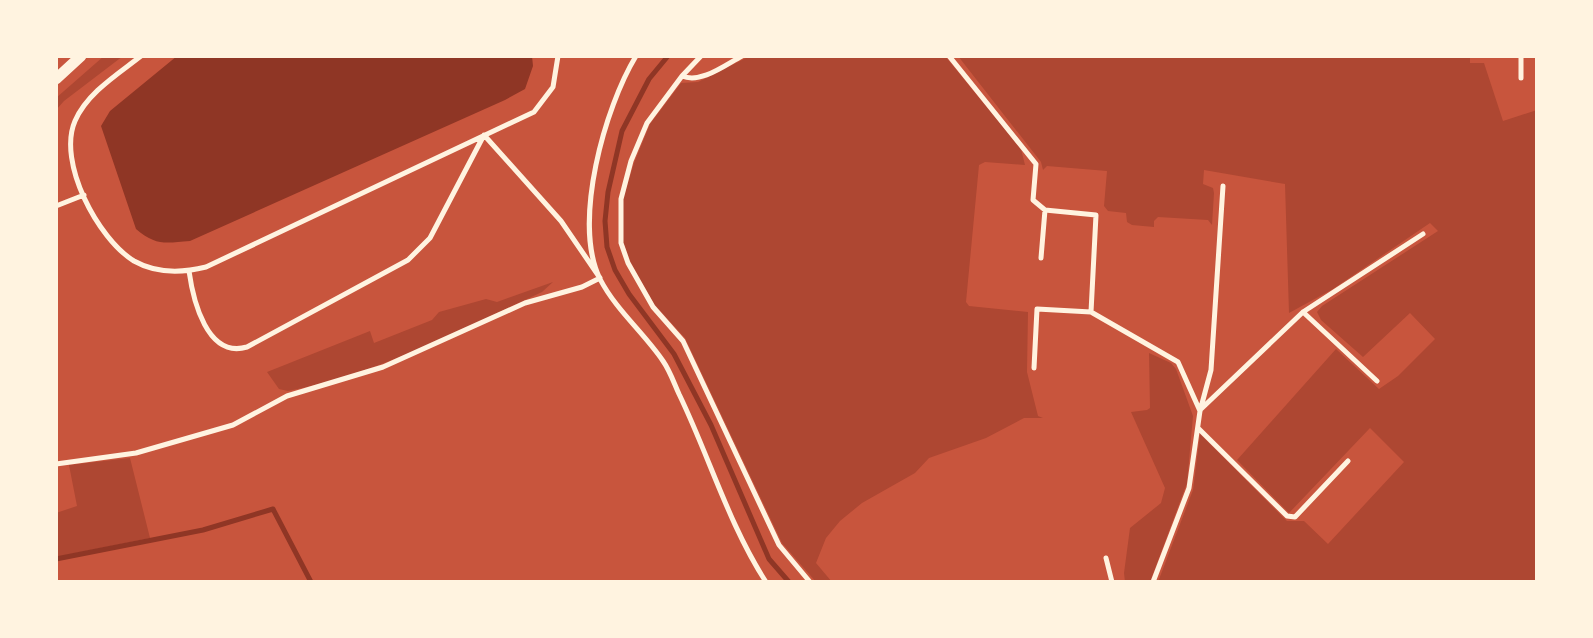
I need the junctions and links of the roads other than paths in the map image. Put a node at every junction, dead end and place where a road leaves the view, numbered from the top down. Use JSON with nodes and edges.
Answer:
{"nodes":[{"id":1,"x":81,"y":56,"type":"edge"},
{"id":2,"x":141,"y":56,"type":"edge"},
{"id":3,"x":558,"y":56,"type":"edge"},
{"id":4,"x":636,"y":56,"type":"edge"},
{"id":5,"x":701,"y":56,"type":"edge"},
{"id":6,"x":742,"y":56,"type":"edge"},
{"id":7,"x":949,"y":56,"type":"edge"},
{"id":8,"x":1521,"y":56,"type":"edge"},
{"id":9,"x":682,"y":76,"type":"junction"},
{"id":10,"x":1521,"y":78,"type":"dead end"},
{"id":11,"x":56,"y":79,"type":"edge"},
{"id":12,"x":484,"y":135,"type":"junction"},
{"id":13,"x":1223,"y":186,"type":"dead end"},
{"id":14,"x":84,"y":195,"type":"junction"},
{"id":15,"x":56,"y":206,"type":"edge"},
{"id":16,"x":1045,"y":210,"type":"junction"},
{"id":17,"x":1423,"y":234,"type":"dead end"},
{"id":18,"x":1041,"y":258,"type":"dead end"},
{"id":19,"x":189,"y":271,"type":"junction"},
{"id":20,"x":600,"y":278,"type":"junction"},
{"id":21,"x":1091,"y":312,"type":"junction"},
{"id":22,"x":1303,"y":312,"type":"junction"},
{"id":23,"x":1034,"y":368,"type":"dead end"},
{"id":24,"x":1377,"y":381,"type":"dead end"},
{"id":25,"x":1200,"y":411,"type":"junction"},
{"id":26,"x":1198,"y":428,"type":"junction"},
{"id":27,"x":1348,"y":461,"type":"dead end"},
{"id":28,"x":56,"y":464,"type":"edge"},
{"id":29,"x":1106,"y":558,"type":"dead end"},
{"id":30,"x":766,"y":582,"type":"edge"},
{"id":31,"x":810,"y":582,"type":"edge"},
{"id":32,"x":1112,"y":582,"type":"edge"},
{"id":33,"x":1153,"y":582,"type":"edge"}],
"edges":[{"from":1,"to":11,"type":"street"},
{"from":2,"to":14,"type":"lane"},
{"from":3,"to":12,"type":"lane"},
{"from":4,"to":20,"type":"lane"},
{"from":5,"to":9,"type":"lane"},
{"from":6,"to":9,"type":"lane"},
{"from":7,"to":16,"type":"lane"},
{"from":8,"to":10,"type":"lane"},
{"from":9,"to":31,"type":"lane"},
{"from":12,"to":19,"type":"lane"},
{"from":12,"to":19,"type":"lane"},
{"from":12,"to":20,"type":"lane"},
{"from":13,"to":25,"type":"lane"},
{"from":14,"to":15,"type":"lane"},
{"from":14,"to":19,"type":"lane"},
{"from":16,"to":18,"type":"lane"},
{"from":16,"to":21,"type":"lane"},
{"from":17,"to":22,"type":"lane"},
{"from":20,"to":28,"type":"lane"},
{"from":20,"to":30,"type":"lane"},
{"from":21,"to":23,"type":"lane"},
{"from":21,"to":25,"type":"lane"},
{"from":22,"to":24,"type":"lane"},
{"from":22,"to":25,"type":"lane"},
{"from":25,"to":26,"type":"lane"},
{"from":26,"to":27,"type":"lane"},
{"from":26,"to":33,"type":"lane"},
{"from":29,"to":32,"type":"lane"}]}
